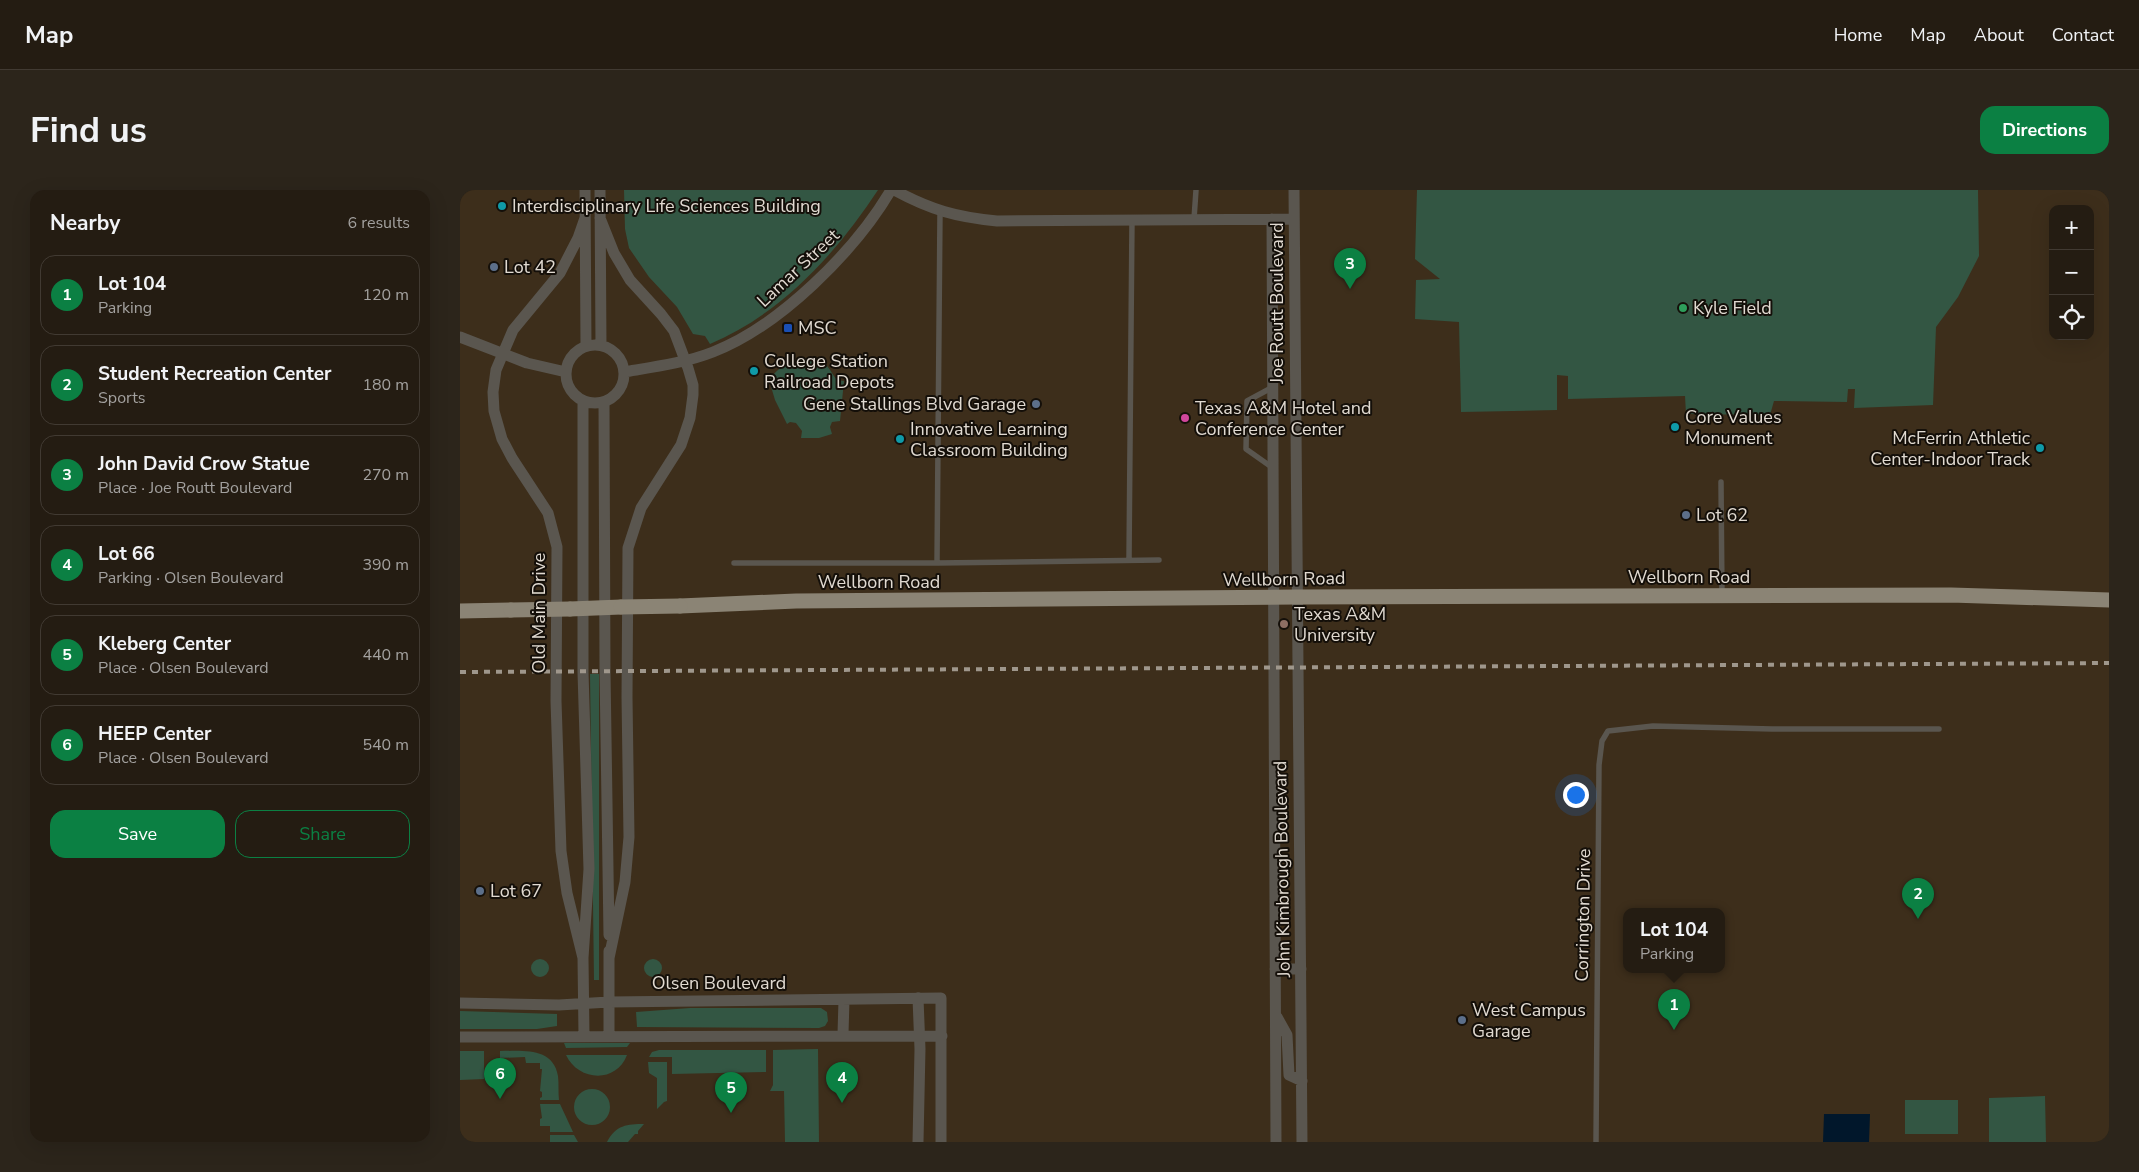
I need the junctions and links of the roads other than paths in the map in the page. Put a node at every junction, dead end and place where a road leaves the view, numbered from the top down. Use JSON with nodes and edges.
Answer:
{"nodes":[{"id":1,"x":585,"y":190,"type":"edge"},
{"id":2,"x":600,"y":190,"type":"edge"},
{"id":3,"x":892,"y":190,"type":"edge"},
{"id":4,"x":1196,"y":190,"type":"edge"},
{"id":5,"x":1294,"y":190,"type":"edge"},
{"id":6,"x":940,"y":212,"type":"junction"},
{"id":7,"x":585,"y":218,"type":"junction"},
{"id":8,"x":600,"y":218,"type":"junction"},
{"id":9,"x":1194,"y":219,"type":"junction"},
{"id":10,"x":1272,"y":219,"type":"junction"},
{"id":11,"x":1294,"y":219,"type":"junction"},
{"id":12,"x":1132,"y":220,"type":"junction"},
{"id":13,"x":460,"y":337,"type":"edge"},
{"id":14,"x":601,"y":345,"type":"junction"},
{"id":15,"x":586,"y":346,"type":"junction"},
{"id":16,"x":501,"y":354,"type":"junction"},
{"id":17,"x":686,"y":360,"type":"junction"},
{"id":18,"x":566,"y":372,"type":"junction"},
{"id":19,"x":624,"y":372,"type":"junction"},
{"id":20,"x":1295,"y":385,"type":"junction"},
{"id":21,"x":1273,"y":387,"type":"junction"},
{"id":22,"x":583,"y":401,"type":"junction"},
{"id":23,"x":604,"y":402,"type":"junction"},
{"id":24,"x":1274,"y":468,"type":"junction"},
{"id":25,"x":1296,"y":469,"type":"junction"},
{"id":26,"x":1721,"y":482,"type":"dead end"},
{"id":27,"x":1129,"y":560,"type":"junction"},
{"id":28,"x":1159,"y":560,"type":"dead end"},
{"id":29,"x":734,"y":563,"type":"dead end"},
{"id":30,"x":937,"y":563,"type":"junction"},
{"id":31,"x":1722,"y":595,"type":"junction"},
{"id":32,"x":1275,"y":597,"type":"junction"},
{"id":33,"x":1297,"y":597,"type":"junction"},
{"id":34,"x":2109,"y":600,"type":"edge"},
{"id":35,"x":577,"y":608,"type":"junction"},
{"id":36,"x":605,"y":608,"type":"junction"},
{"id":37,"x":460,"y":611,"type":"edge"},
{"id":38,"x":1938,"y":729,"type":"dead end"},
{"id":39,"x":583,"y":958,"type":"junction"},
{"id":40,"x":609,"y":958,"type":"junction"},
{"id":41,"x":1275,"y":969,"type":"junction"},
{"id":42,"x":1301,"y":969,"type":"junction"},
{"id":43,"x":918,"y":998,"type":"junction"},
{"id":44,"x":844,"y":1000,"type":"junction"},
{"id":45,"x":609,"y":1002,"type":"junction"},
{"id":46,"x":460,"y":1003,"type":"edge"},
{"id":47,"x":584,"y":1003,"type":"junction"},
{"id":48,"x":1276,"y":1016,"type":"junction"},
{"id":49,"x":843,"y":1034,"type":"junction"},
{"id":50,"x":460,"y":1036,"type":"edge"},
{"id":51,"x":584,"y":1036,"type":"junction"},
{"id":52,"x":609,"y":1036,"type":"junction"},
{"id":53,"x":919,"y":1036,"type":"junction"},
{"id":54,"x":942,"y":1036,"type":"junction"},
{"id":55,"x":1302,"y":1081,"type":"junction"},
{"id":56,"x":918,"y":1142,"type":"edge"},
{"id":57,"x":941,"y":1142,"type":"edge"},
{"id":58,"x":1276,"y":1142,"type":"edge"},
{"id":59,"x":1302,"y":1142,"type":"edge"},
{"id":60,"x":1596,"y":1142,"type":"edge"}],
"edges":[{"from":1,"to":7,"type":"street","name":"Old Main Drive"},
{"from":2,"to":8,"type":"street"},
{"from":3,"to":6,"type":"street"},
{"from":3,"to":17,"type":"street","name":"Lamar Street"},
{"from":4,"to":9,"type":"lane"},
{"from":5,"to":11,"type":"street","name":"Joe Routt Boulevard"},
{"from":6,"to":12,"type":"street"},
{"from":6,"to":30,"type":"lane"},
{"from":7,"to":15,"type":"street","name":"Old Main Drive"},
{"from":7,"to":16,"type":"street","name":"Old Main Drive"},
{"from":8,"to":14,"type":"street"},
{"from":8,"to":17,"type":"street"},
{"from":9,"to":10,"type":"street"},
{"from":9,"to":12,"type":"street"},
{"from":10,"to":11,"type":"street"},
{"from":10,"to":21,"type":"street","name":"Joe Routt Boulevard"},
{"from":11,"to":20,"type":"street","name":"Joe Routt Boulevard"},
{"from":12,"to":27,"type":"lane"},
{"from":13,"to":16,"type":"street"},
{"from":14,"to":15,"type":"street"},
{"from":14,"to":19,"type":"street"},
{"from":15,"to":18,"type":"street"},
{"from":16,"to":18,"type":"street"},
{"from":16,"to":39,"type":"street","name":"Old Main Drive"},
{"from":17,"to":19,"type":"street","name":"Lamar Street"},
{"from":17,"to":40,"type":"street"},
{"from":18,"to":22,"type":"street"},
{"from":19,"to":23,"type":"street"},
{"from":20,"to":21,"type":"street"},
{"from":20,"to":25,"type":"street","name":"Joe Routt Boulevard"},
{"from":21,"to":24,"type":"street","name":"Joe Routt Boulevard"},
{"from":21,"to":24,"type":"lane"},
{"from":22,"to":23,"type":"street"},
{"from":22,"to":35,"type":"street","name":"Old Main Drive"},
{"from":23,"to":36,"type":"street"},
{"from":24,"to":25,"type":"street"},
{"from":24,"to":32,"type":"street","name":"Joe Routt Boulevard"},
{"from":25,"to":33,"type":"street","name":"Joe Routt Boulevard"},
{"from":26,"to":31,"type":"lane"},
{"from":27,"to":28,"type":"lane"},
{"from":27,"to":30,"type":"lane"},
{"from":29,"to":30,"type":"lane"},
{"from":31,"to":33,"type":"main road","name":"Wellborn Road"},
{"from":31,"to":34,"type":"main road","name":"Wellborn Road"},
{"from":32,"to":33,"type":"main road","name":"Wellborn Road"},
{"from":32,"to":36,"type":"main road","name":"Wellborn Road","bridge":true},
{"from":32,"to":41,"type":"street","name":"John Kimbrough Boulevard"},
{"from":33,"to":42,"type":"street","name":"John Kimbrough Boulevard"},
{"from":35,"to":36,"type":"main road","name":"Wellborn Road"},
{"from":35,"to":37,"type":"main road","name":"Wellborn Road","bridge":true},
{"from":35,"to":39,"type":"street","name":"Old Main Drive"},
{"from":36,"to":40,"type":"street"},
{"from":38,"to":60,"type":"lane","name":"Corrington Drive"},
{"from":39,"to":47,"type":"street","name":"Old Main Drive"},
{"from":40,"to":45,"type":"street"},
{"from":41,"to":42,"type":"street"},
{"from":41,"to":48,"type":"street","name":"John Kimbrough Boulevard"},
{"from":42,"to":55,"type":"street","name":"John Kimbrough Boulevard"},
{"from":43,"to":44,"type":"street","name":"Olsen Boulevard"},
{"from":43,"to":53,"type":"street"},
{"from":43,"to":54,"type":"street","name":"Olsen Boulevard"},
{"from":44,"to":45,"type":"street","name":"Olsen Boulevard"},
{"from":44,"to":49,"type":"street"},
{"from":45,"to":47,"type":"street","name":"Olsen Boulevard"},
{"from":45,"to":52,"type":"street"},
{"from":46,"to":47,"type":"street","name":"Olsen Boulevard"},
{"from":47,"to":51,"type":"street","name":"Old Main Drive"},
{"from":48,"to":55,"type":"street"},
{"from":48,"to":58,"type":"street","name":"John Kimbrough Boulevard"},
{"from":49,"to":52,"type":"street"},
{"from":49,"to":53,"type":"street"},
{"from":50,"to":51,"type":"street"},
{"from":51,"to":52,"type":"street"},
{"from":53,"to":54,"type":"street"},
{"from":53,"to":56,"type":"street"},
{"from":54,"to":57,"type":"street","name":"Olsen Boulevard"},
{"from":55,"to":59,"type":"street","name":"John Kimbrough Boulevard"}]}
